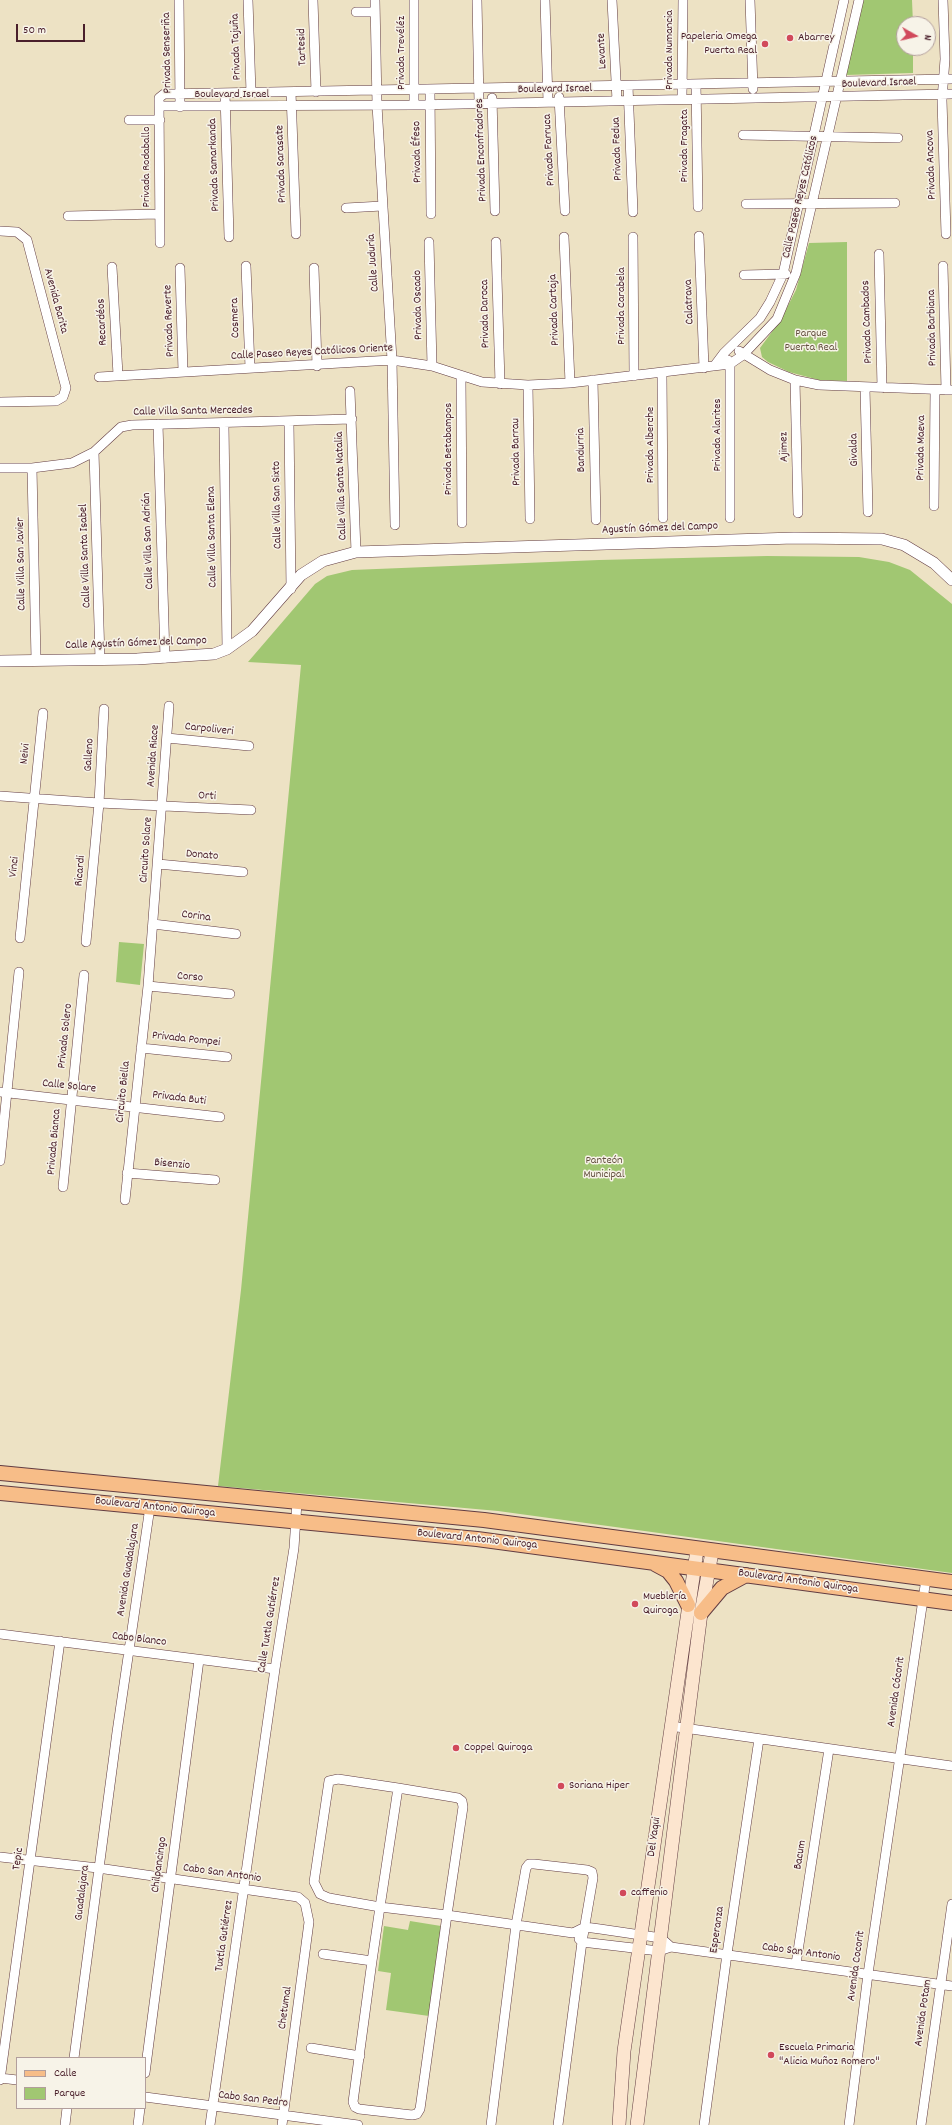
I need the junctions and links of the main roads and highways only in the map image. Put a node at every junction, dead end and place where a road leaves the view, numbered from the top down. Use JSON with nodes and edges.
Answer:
{"nodes":[{"id":1,"x":0,"y":1473,"type":"edge"},
{"id":2,"x":0,"y":1493,"type":"edge"},
{"id":3,"x":697,"y":1550,"type":"junction"},
{"id":4,"x":712,"y":1552,"type":"junction"},
{"id":5,"x":651,"y":1562,"type":"junction"},
{"id":6,"x":694,"y":1568,"type":"junction"},
{"id":7,"x":708,"y":1570,"type":"junction"},
{"id":8,"x":746,"y":1575,"type":"junction"},
{"id":9,"x":952,"y":1582,"type":"edge"},
{"id":10,"x":952,"y":1603,"type":"edge"},
{"id":11,"x":688,"y":1605,"type":"junction"},
{"id":12,"x":701,"y":1613,"type":"junction"},
{"id":13,"x":619,"y":2125,"type":"edge"},
{"id":14,"x":637,"y":2125,"type":"edge"}],
"edges":[{"from":1,"to":3,"type":"main road","name":"Boulevard Antonio Quiroga"},
{"from":2,"to":5,"type":"main road","name":"Boulevard Antonio Quiroga"},
{"from":3,"to":4,"type":"main road","name":"Boulevard Antonio Quiroga"},
{"from":3,"to":6,"type":"main road","name":"Del Yaqui"},
{"from":4,"to":7,"type":"main road","name":"Del Yaqui"},
{"from":4,"to":9,"type":"main road","name":"Boulevard Antonio Quiroga"},
{"from":5,"to":6,"type":"main road","name":"Boulevard Antonio Quiroga"},
{"from":5,"to":11,"type":"main road"},
{"from":6,"to":7,"type":"main road","name":"Boulevard Antonio Quiroga"},
{"from":6,"to":11,"type":"main road","name":"Del Yaqui"},
{"from":7,"to":8,"type":"main road","name":"Boulevard Antonio Quiroga"},
{"from":7,"to":12,"type":"main road","name":"Del Yaqui"},
{"from":8,"to":10,"type":"main road","name":"Boulevard Antonio Quiroga"},
{"from":8,"to":12,"type":"main road"},
{"from":11,"to":13,"type":"main road","name":"Del Yaqui"},
{"from":12,"to":14,"type":"main road","name":"Del Yaqui"}]}
